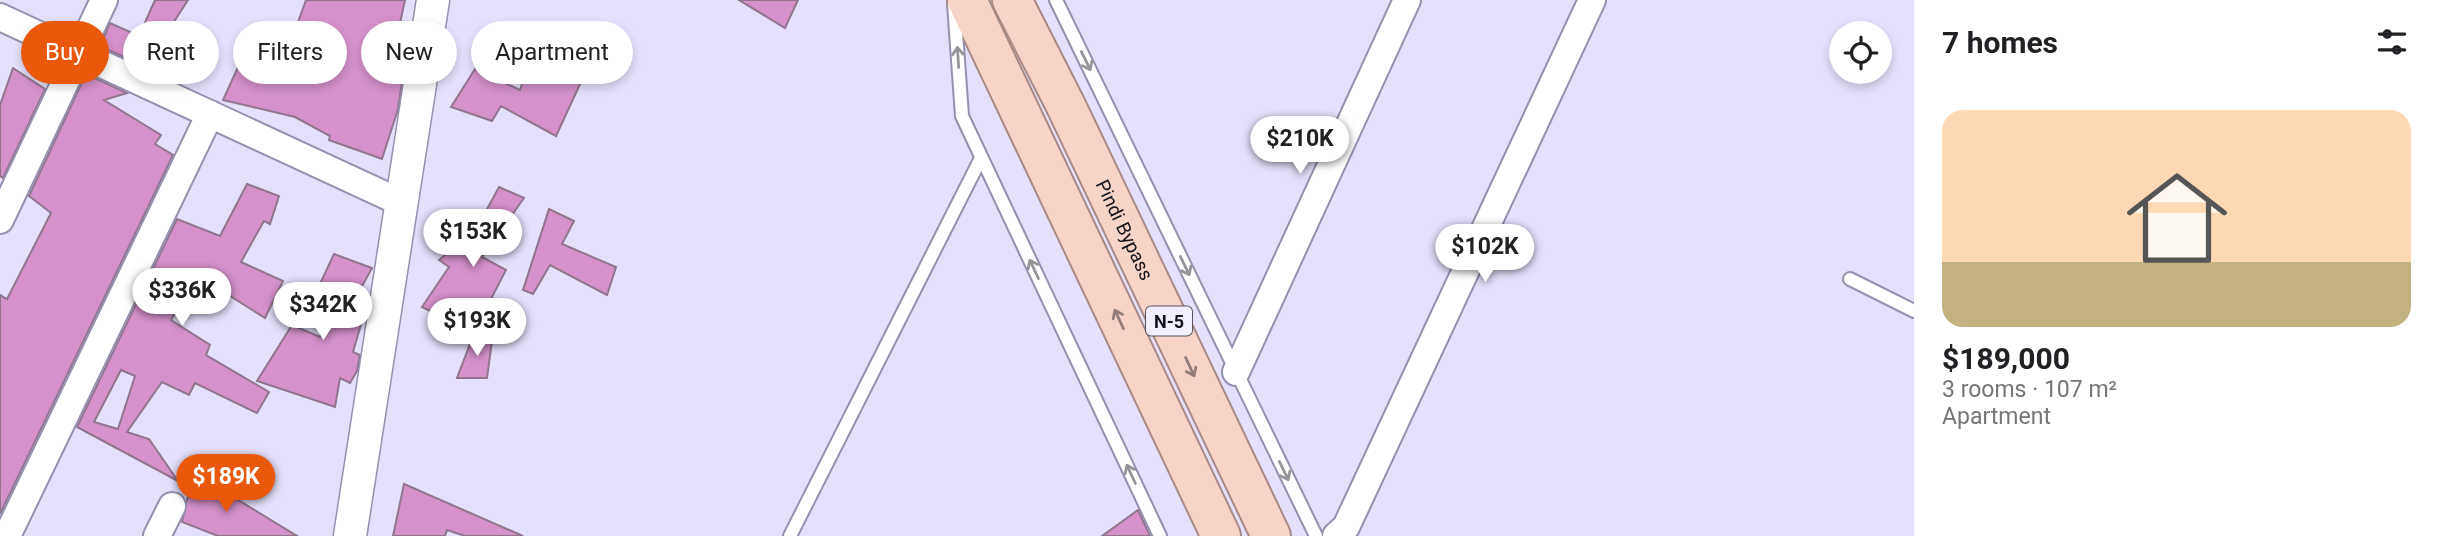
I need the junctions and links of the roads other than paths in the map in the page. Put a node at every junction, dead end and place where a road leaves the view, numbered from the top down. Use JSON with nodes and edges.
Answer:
{"nodes":[{"id":1,"x":104,"y":0,"type":"edge"},
{"id":2,"x":433,"y":0,"type":"edge"},
{"id":3,"x":954,"y":0,"type":"edge"},
{"id":4,"x":967,"y":0,"type":"edge"},
{"id":5,"x":1012,"y":0,"type":"edge"},
{"id":6,"x":1056,"y":0,"type":"edge"},
{"id":7,"x":1407,"y":0,"type":"edge"},
{"id":8,"x":1592,"y":0,"type":"edge"},
{"id":9,"x":0,"y":17,"type":"edge"},
{"id":10,"x":94,"y":21,"type":"edge"},
{"id":11,"x":21,"y":27,"type":"edge"},
{"id":12,"x":109,"y":68,"type":"edge"},
{"id":13,"x":65,"y":84,"type":"edge"},
{"id":14,"x":210,"y":114,"type":"junction"},
{"id":15,"x":981,"y":158,"type":"junction"},
{"id":16,"x":402,"y":203,"type":"junction"},
{"id":17,"x":0,"y":220,"type":"edge"},
{"id":18,"x":1850,"y":278,"type":"dead end"},
{"id":19,"x":1914,"y":312,"type":"edge"},
{"id":20,"x":1237,"y":372,"type":"junction"},
{"id":21,"x":172,"y":506,"type":"dead end"},
{"id":22,"x":7,"y":536,"type":"edge"},
{"id":23,"x":157,"y":536,"type":"edge"},
{"id":24,"x":351,"y":536,"type":"edge"},
{"id":25,"x":790,"y":536,"type":"edge"},
{"id":26,"x":1160,"y":536,"type":"edge"},
{"id":27,"x":1221,"y":536,"type":"edge"},
{"id":28,"x":1271,"y":536,"type":"edge"},
{"id":29,"x":1316,"y":536,"type":"edge"},
{"id":30,"x":1336,"y":536,"type":"edge"}],
"edges":[{"from":1,"to":10,"type":"street"},
{"from":2,"to":16,"type":"street"},
{"from":15,"to":3,"type":"lane","one_way":true},
{"from":27,"to":4,"type":"highway","number":"N-5","one_way":true},
{"from":5,"to":28,"type":"highway","name":"Pindi Bypass","number":"N-5","one_way":true},
{"from":6,"to":20,"type":"lane","one_way":true},
{"from":7,"to":20,"type":"street"},
{"from":8,"to":30,"type":"street"},
{"from":9,"to":11,"type":"street"},
{"from":12,"to":14,"type":"street"},
{"from":13,"to":17,"type":"street"},
{"from":14,"to":16,"type":"street"},
{"from":14,"to":22,"type":"street"},
{"from":15,"to":25,"type":"lane"},
{"from":26,"to":15,"type":"lane","one_way":true},
{"from":16,"to":24,"type":"street"},
{"from":18,"to":19,"type":"lane"},
{"from":20,"to":29,"type":"lane","one_way":true},
{"from":21,"to":23,"type":"street"}]}
